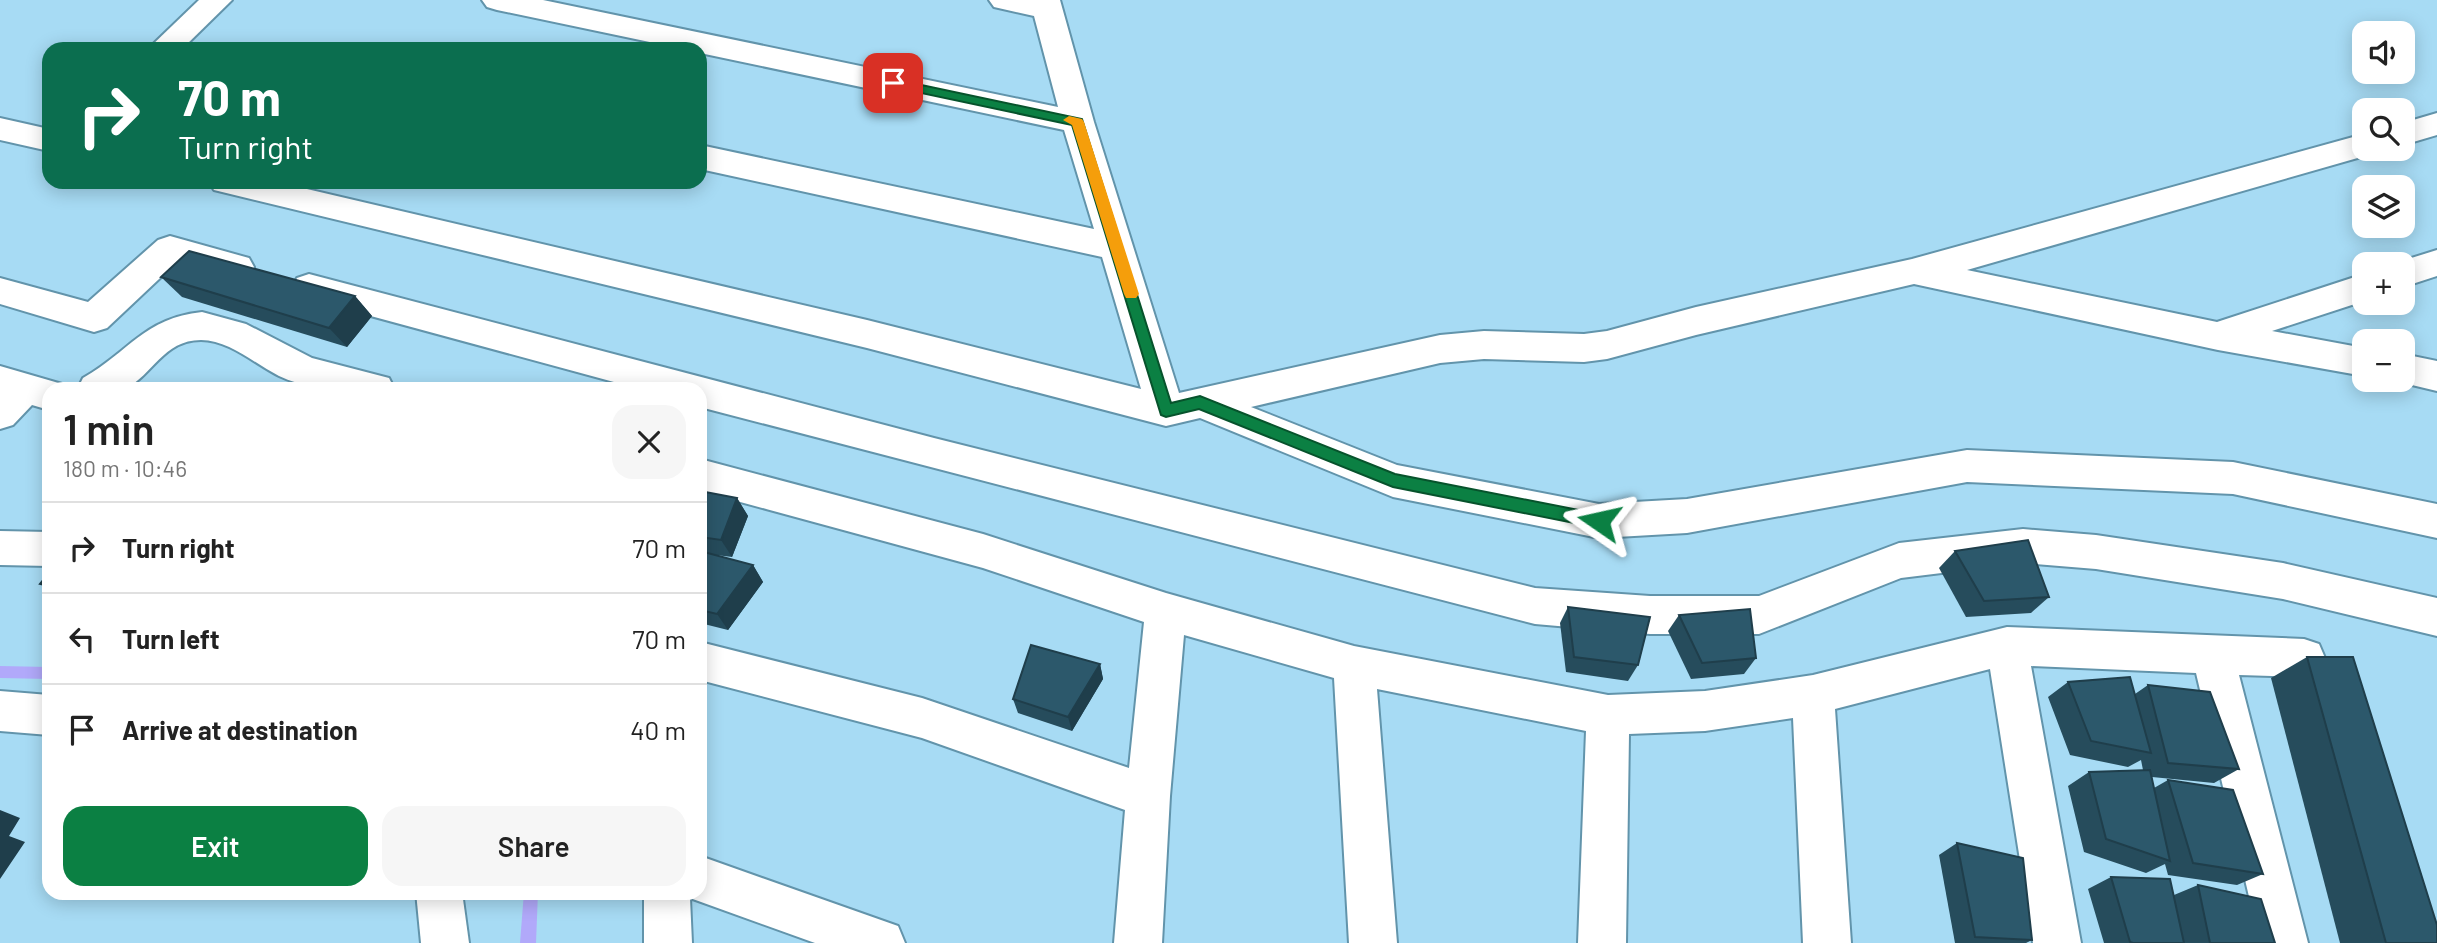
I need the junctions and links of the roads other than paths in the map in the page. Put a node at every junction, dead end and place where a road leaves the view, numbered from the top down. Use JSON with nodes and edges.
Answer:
{"nodes":[{"id":1,"x":217,"y":0,"type":"edge"},
{"id":2,"x":498,"y":0,"type":"edge"},
{"id":3,"x":1004,"y":0,"type":"edge"},
{"id":4,"x":1046,"y":5,"type":"edge"},
{"id":5,"x":181,"y":42,"type":"edge"},
{"id":6,"x":697,"y":42,"type":"edge"},
{"id":7,"x":707,"y":44,"type":"edge"},
{"id":8,"x":1077,"y":122,"type":"junction"},
{"id":9,"x":2437,"y":124,"type":"edge"},
{"id":10,"x":0,"y":129,"type":"edge"},
{"id":11,"x":2415,"y":130,"type":"edge"},
{"id":12,"x":42,"y":138,"type":"edge"},
{"id":13,"x":2352,"y":148,"type":"edge"},
{"id":14,"x":707,"y":159,"type":"edge"},
{"id":15,"x":256,"y":189,"type":"edge"},
{"id":16,"x":1116,"y":247,"type":"junction"},
{"id":17,"x":2437,"y":263,"type":"edge"},
{"id":18,"x":2415,"y":271,"type":"edge"},
{"id":19,"x":1912,"y":272,"type":"junction"},
{"id":20,"x":0,"y":291,"type":"edge"},
{"id":21,"x":2352,"y":291,"type":"edge"},
{"id":22,"x":2218,"y":335,"type":"junction"},
{"id":23,"x":2352,"y":360,"type":"edge"},
{"id":24,"x":2415,"y":371,"type":"edge"},
{"id":25,"x":2437,"y":376,"type":"edge"},
{"id":26,"x":286,"y":378,"type":"edge"},
{"id":27,"x":106,"y":382,"type":"edge"},
{"id":28,"x":322,"y":382,"type":"edge"},
{"id":29,"x":667,"y":382,"type":"edge"},
{"id":30,"x":707,"y":393,"type":"edge"},
{"id":31,"x":1183,"y":407,"type":"junction"},
{"id":32,"x":707,"y":477,"type":"edge"},
{"id":33,"x":2437,"y":521,"type":"edge"},
{"id":34,"x":0,"y":548,"type":"edge"},
{"id":35,"x":42,"y":549,"type":"edge"},
{"id":36,"x":1166,"y":611,"type":"junction"},
{"id":37,"x":2437,"y":617,"type":"edge"},
{"id":38,"x":2007,"y":646,"type":"junction"},
{"id":39,"x":2212,"y":653,"type":"junction"},
{"id":40,"x":2304,"y":658,"type":"edge"},
{"id":41,"x":707,"y":663,"type":"edge"},
{"id":42,"x":1354,"y":665,"type":"junction"},
{"id":43,"x":1813,"y":695,"type":"junction"},
{"id":44,"x":0,"y":711,"type":"edge"},
{"id":45,"x":42,"y":714,"type":"edge"},
{"id":46,"x":1608,"y":715,"type":"junction"},
{"id":47,"x":1148,"y":796,"type":"junction"},
{"id":48,"x":707,"y":881,"type":"edge"},
{"id":49,"x":440,"y":900,"type":"edge"},
{"id":50,"x":667,"y":900,"type":"edge"},
{"id":51,"x":445,"y":943,"type":"edge"},
{"id":52,"x":668,"y":943,"type":"edge"},
{"id":53,"x":881,"y":943,"type":"edge"},
{"id":54,"x":1138,"y":943,"type":"edge"},
{"id":55,"x":1373,"y":943,"type":"edge"},
{"id":56,"x":1602,"y":943,"type":"edge"},
{"id":57,"x":1827,"y":943,"type":"edge"},
{"id":58,"x":2057,"y":943,"type":"edge"},
{"id":59,"x":2284,"y":943,"type":"edge"}],
"edges":[{"from":1,"to":5,"type":"street"},
{"from":2,"to":6,"type":"street"},
{"from":3,"to":4,"type":"street"},
{"from":4,"to":8,"type":"street"},
{"from":7,"to":8,"type":"street"},
{"from":8,"to":16,"type":"street"},
{"from":9,"to":11,"type":"street"},
{"from":10,"to":12,"type":"street"},
{"from":13,"to":19,"type":"street"},
{"from":14,"to":16,"type":"street"},
{"from":15,"to":31,"type":"street"},
{"from":16,"to":31,"type":"street"},
{"from":17,"to":18,"type":"street"},
{"from":19,"to":22,"type":"street"},
{"from":19,"to":31,"type":"street"},
{"from":20,"to":29,"type":"street"},
{"from":21,"to":22,"type":"street"},
{"from":22,"to":23,"type":"street"},
{"from":24,"to":25,"type":"street"},
{"from":26,"to":27,"type":"street"},
{"from":26,"to":28,"type":"street"},
{"from":30,"to":37,"type":"street"},
{"from":31,"to":33,"type":"street"},
{"from":32,"to":36,"type":"street"},
{"from":34,"to":35,"type":"street"},
{"from":36,"to":42,"type":"street"},
{"from":36,"to":47,"type":"street"},
{"from":38,"to":39,"type":"street"},
{"from":38,"to":43,"type":"street"},
{"from":38,"to":58,"type":"street"},
{"from":39,"to":40,"type":"street"},
{"from":39,"to":59,"type":"street"},
{"from":41,"to":47,"type":"street"},
{"from":42,"to":46,"type":"street"},
{"from":42,"to":55,"type":"street"},
{"from":43,"to":46,"type":"street"},
{"from":43,"to":57,"type":"street"},
{"from":44,"to":45,"type":"street"},
{"from":46,"to":56,"type":"street"},
{"from":47,"to":54,"type":"street"},
{"from":48,"to":53,"type":"street"},
{"from":49,"to":51,"type":"street"},
{"from":50,"to":52,"type":"street"}]}
